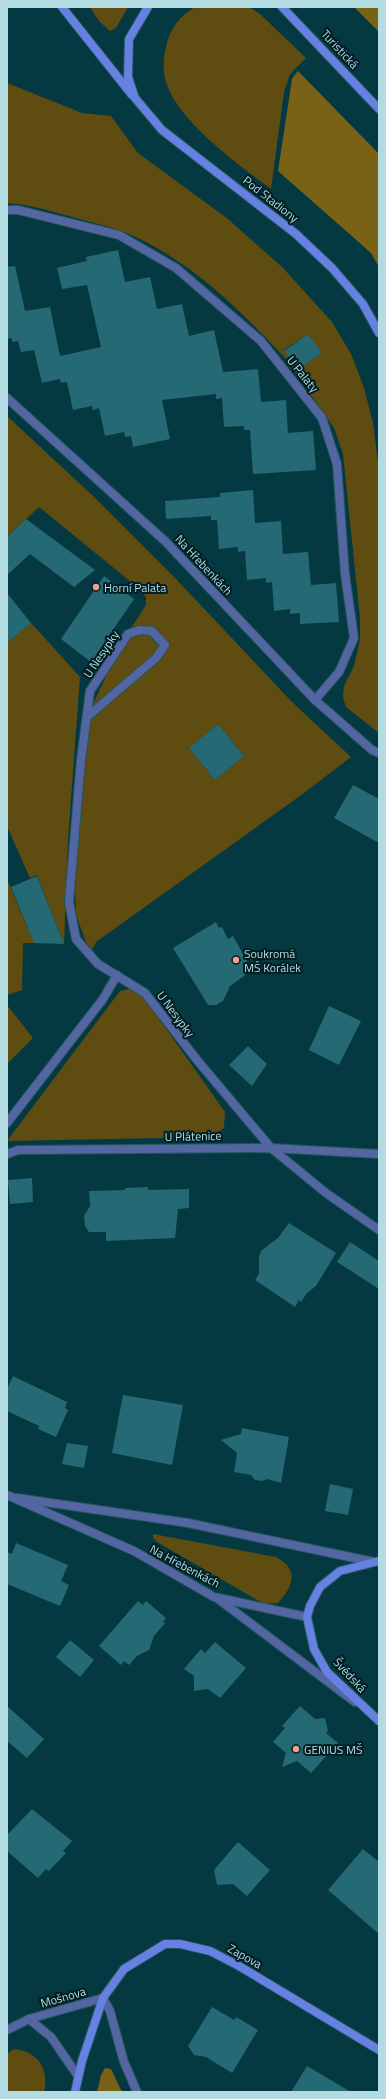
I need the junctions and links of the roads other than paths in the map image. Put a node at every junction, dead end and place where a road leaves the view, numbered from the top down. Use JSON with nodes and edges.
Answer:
{"nodes":[{"id":1,"x":62,"y":7,"type":"edge"},
{"id":2,"x":148,"y":7,"type":"edge"},
{"id":3,"x":282,"y":7,"type":"edge"},
{"id":4,"x":135,"y":98,"type":"junction"},
{"id":5,"x":379,"y":109,"type":"edge"},
{"id":6,"x":7,"y":210,"type":"edge"},
{"id":7,"x":379,"y":333,"type":"edge"},
{"id":8,"x":7,"y":398,"type":"edge"},
{"id":9,"x":315,"y":700,"type":"junction"},
{"id":10,"x":87,"y":717,"type":"junction"},
{"id":11,"x":379,"y":754,"type":"edge"},
{"id":12,"x":117,"y":975,"type":"junction"},
{"id":13,"x":7,"y":1123,"type":"edge"},
{"id":14,"x":271,"y":1148,"type":"junction"},
{"id":15,"x":7,"y":1154,"type":"edge"},
{"id":16,"x":379,"y":1154,"type":"edge"},
{"id":17,"x":379,"y":1230,"type":"edge"},
{"id":18,"x":7,"y":1495,"type":"edge"},
{"id":19,"x":17,"y":1498,"type":"junction"},
{"id":20,"x":376,"y":1562,"type":"edge"},
{"id":21,"x":214,"y":1597,"type":"junction"},
{"id":22,"x":307,"y":1617,"type":"junction"},
{"id":23,"x":370,"y":1714,"type":"junction"},
{"id":24,"x":379,"y":1721,"type":"edge"},
{"id":25,"x":103,"y":1998,"type":"junction"},
{"id":26,"x":29,"y":2019,"type":"junction"},
{"id":27,"x":7,"y":2030,"type":"edge"},
{"id":28,"x":379,"y":2050,"type":"edge"},
{"id":29,"x":78,"y":2076,"type":"junction"},
{"id":30,"x":74,"y":2092,"type":"edge"},
{"id":31,"x":137,"y":2092,"type":"edge"}],
"edges":[{"from":1,"to":4,"type":"street","name":"Pod Stadiony"},
{"from":2,"to":4,"type":"street","name":"Pod Stadiony"},
{"from":3,"to":5,"type":"street","name":"Turistická"},
{"from":4,"to":7,"type":"street","name":"Pod Stadiony"},
{"from":6,"to":9,"type":"street","name":"U Palaty"},
{"from":8,"to":9,"type":"street","name":"Na Hřebenkách"},
{"from":9,"to":11,"type":"street","name":"Na Hřebenkách"},
{"from":10,"to":10,"type":"street","name":"U Nesypky"},
{"from":10,"to":12,"type":"street","name":"U Nesypky"},
{"from":12,"to":13,"type":"street"},
{"from":12,"to":14,"type":"street","name":"U Nesypky"},
{"from":14,"to":15,"type":"street","name":"U Plátenice"},
{"from":14,"to":16,"type":"street","name":"U Plátenice"},
{"from":14,"to":17,"type":"street","name":"U Nesypky"},
{"from":18,"to":19,"type":"street","name":"Na Hřebenkách"},
{"from":19,"to":20,"type":"street","name":"Na Hřebenkách"},
{"from":19,"to":21,"type":"street","name":"Na Hřebenkách"},
{"from":20,"to":22,"type":"street","name":"Na Hřebenkách"},
{"from":21,"to":22,"type":"street","name":"Na Hřebenkách"},
{"from":21,"to":23,"type":"street"},
{"from":22,"to":23,"type":"street","name":"Švédská"},
{"from":23,"to":24,"type":"street","name":"Švédská"},
{"from":25,"to":26,"type":"street","name":"Mošnova"},
{"from":25,"to":28,"type":"street","name":"Zapova"},
{"from":25,"to":29,"type":"street","name":"Zapova"},
{"from":25,"to":31,"type":"street"},
{"from":26,"to":27,"type":"street","name":"Mošnova"},
{"from":26,"to":29,"type":"street","name":"Mošnova"},
{"from":29,"to":30,"type":"street","name":"Zapova"}]}
